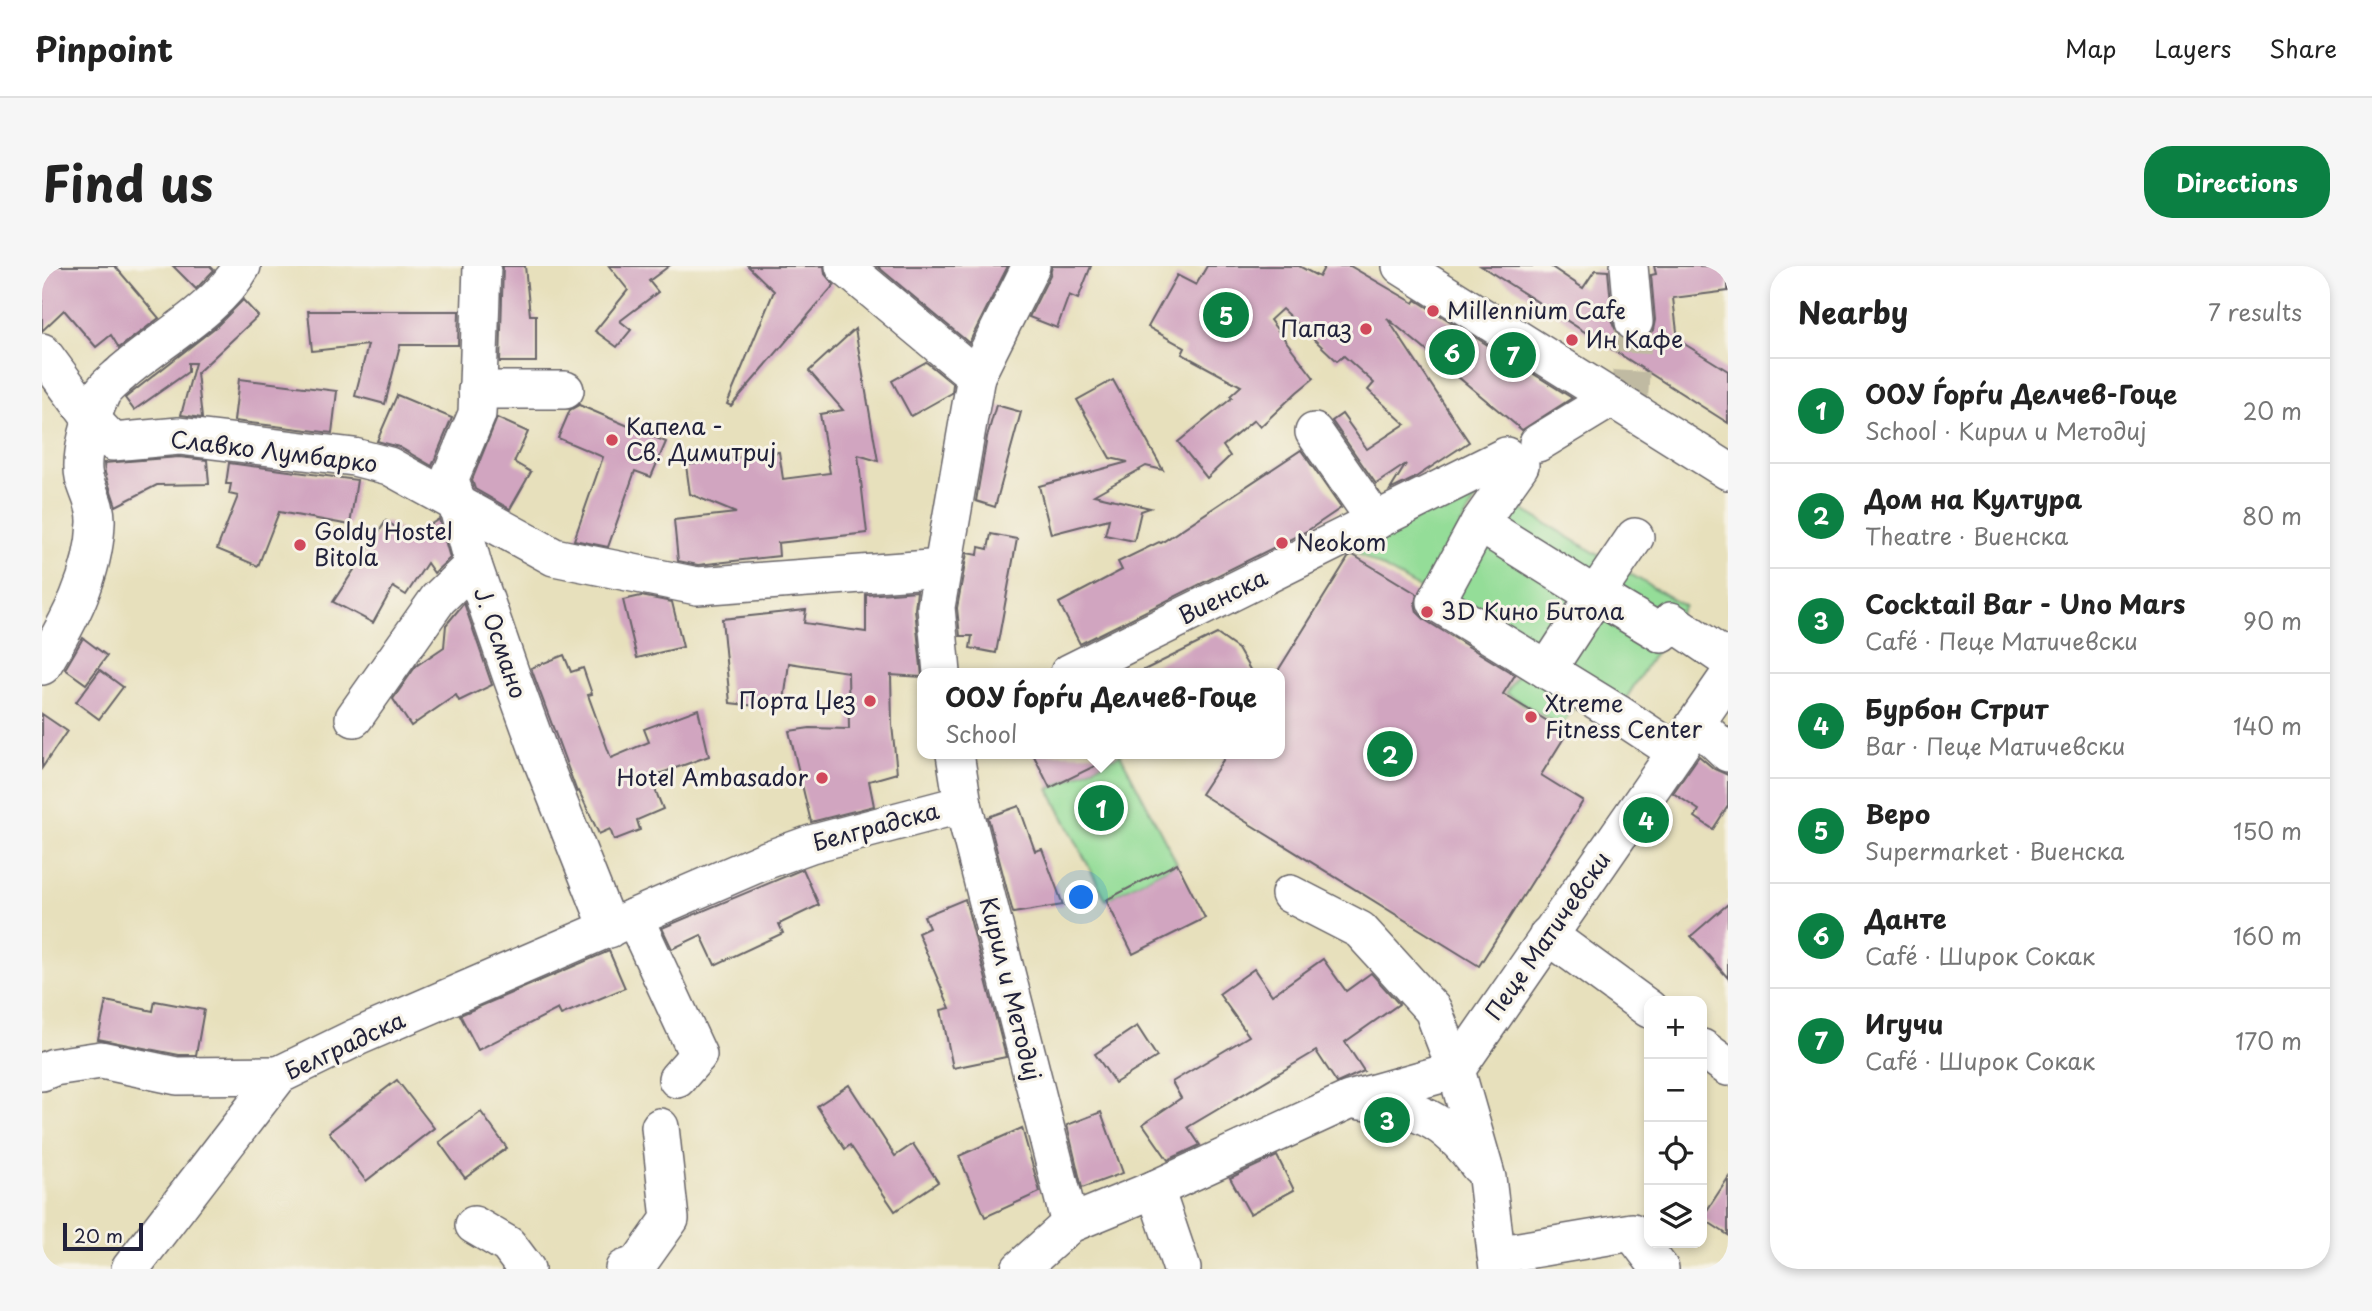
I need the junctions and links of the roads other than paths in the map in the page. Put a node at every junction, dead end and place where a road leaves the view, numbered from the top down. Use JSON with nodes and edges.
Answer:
{"nodes":[{"id":1,"x":242,"y":266,"type":"edge"},
{"id":2,"x":482,"y":266,"type":"edge"},
{"id":3,"x":844,"y":266,"type":"edge"},
{"id":4,"x":1031,"y":266,"type":"edge"},
{"id":5,"x":1401,"y":266,"type":"edge"},
{"id":6,"x":1629,"y":266,"type":"edge"},
{"id":7,"x":1634,"y":322,"type":"tunnel mouth"},
{"id":8,"x":42,"y":352,"type":"edge"},
{"id":9,"x":976,"y":376,"type":"junction"},
{"id":10,"x":477,"y":390,"type":"junction"},
{"id":11,"x":565,"y":390,"type":"dead end"},
{"id":12,"x":1612,"y":398,"type":"junction"},
{"id":13,"x":92,"y":420,"type":"junction"},
{"id":14,"x":1314,"y":432,"type":"dead end"},
{"id":15,"x":1521,"y":455,"type":"junction"},
{"id":16,"x":1728,"y":471,"type":"edge"},
{"id":17,"x":458,"y":503,"type":"junction"},
{"id":18,"x":1376,"y":521,"type":"junction"},
{"id":19,"x":1479,"y":523,"type":"junction"},
{"id":20,"x":1635,"y":537,"type":"dead end"},
{"id":21,"x":473,"y":565,"type":"junction"},
{"id":22,"x":943,"y":568,"type":"junction"},
{"id":23,"x":1595,"y":595,"type":"junction"},
{"id":24,"x":1728,"y":660,"type":"edge"},
{"id":25,"x":42,"y":666,"type":"edge"},
{"id":26,"x":942,"y":668,"type":"edge"},
{"id":27,"x":1079,"y":668,"type":"edge"},
{"id":28,"x":1547,"y":670,"type":"junction"},
{"id":29,"x":1728,"y":677,"type":"edge"},
{"id":30,"x":354,"y":718,"type":"dead end"},
{"id":31,"x":1686,"y":737,"type":"junction"},
{"id":32,"x":1728,"y":753,"type":"edge"},
{"id":33,"x":956,"y":759,"type":"edge"},
{"id":34,"x":963,"y":804,"type":"junction"},
{"id":35,"x":1290,"y":894,"type":"dead end"},
{"id":36,"x":622,"y":923,"type":"junction"},
{"id":37,"x":1548,"y":935,"type":"junction"},
{"id":38,"x":1644,"y":1005,"type":"edge"},
{"id":39,"x":1707,"y":1052,"type":"edge"},
{"id":40,"x":1728,"y":1067,"type":"edge"},
{"id":41,"x":1456,"y":1070,"type":"junction"},
{"id":42,"x":42,"y":1072,"type":"edge"},
{"id":43,"x":279,"y":1075,"type":"junction"},
{"id":44,"x":677,"y":1079,"type":"dead end"},
{"id":45,"x":1349,"y":1100,"type":"junction"},
{"id":46,"x":660,"y":1127,"type":"dead end"},
{"id":47,"x":1487,"y":1178,"type":"junction"},
{"id":48,"x":1155,"y":1189,"type":"junction"},
{"id":49,"x":1070,"y":1224,"type":"junction"},
{"id":50,"x":474,"y":1225,"type":"dead end"},
{"id":51,"x":1497,"y":1262,"type":"edge"},
{"id":52,"x":130,"y":1269,"type":"edge"},
{"id":53,"x":526,"y":1269,"type":"edge"},
{"id":54,"x":624,"y":1269,"type":"edge"},
{"id":55,"x":1020,"y":1269,"type":"edge"},
{"id":56,"x":1182,"y":1269,"type":"edge"},
{"id":57,"x":1660,"y":1269,"type":"edge"}],
"edges":[{"from":1,"to":13,"type":"street"},
{"from":2,"to":10,"type":"street","name":"Ј. Османо"},
{"from":3,"to":9,"type":"street"},
{"from":4,"to":9,"type":"street"},
{"from":5,"to":12,"type":"street"},
{"from":6,"to":7,"type":"street"},
{"from":8,"to":13,"type":"street","name":"Славко Лумбарко"},
{"from":9,"to":22,"type":"street"},
{"from":10,"to":11,"type":"street"},
{"from":10,"to":17,"type":"street","name":"Ј. Османо"},
{"from":12,"to":15,"type":"street","name":"Виенска"},
{"from":12,"to":16,"type":"street"},
{"from":13,"to":17,"type":"street","name":"Славко Лумбарко"},
{"from":13,"to":25,"type":"street"},
{"from":14,"to":18,"type":"street"},
{"from":15,"to":18,"type":"street","name":"Виенска"},
{"from":15,"to":19,"type":"street"},
{"from":17,"to":21,"type":"street","name":"Ј. Османо"},
{"from":17,"to":22,"type":"street","name":"Славко Лумбарко"},
{"from":18,"to":27,"type":"street","name":"Виенска"},
{"from":19,"to":23,"type":"street"},
{"from":19,"to":28,"type":"street"},
{"from":20,"to":23,"type":"street"},
{"from":21,"to":30,"type":"street"},
{"from":21,"to":36,"type":"street","name":"Ј. Османо"},
{"from":22,"to":26,"type":"street"},
{"from":23,"to":24,"type":"street"},
{"from":23,"to":28,"type":"street"},
{"from":28,"to":31,"type":"street"},
{"from":29,"to":31,"type":"street","name":"Пеце Матичевски"},
{"from":31,"to":32,"type":"street"},
{"from":31,"to":37,"type":"street","name":"Пеце Матичевски"},
{"from":33,"to":34,"type":"street","name":"Кирил и Методиј"},
{"from":34,"to":36,"type":"street","name":"Белградска"},
{"from":34,"to":49,"type":"street","name":"Кирил и Методиј"},
{"from":35,"to":41,"type":"street"},
{"from":36,"to":43,"type":"street","name":"Белградска"},
{"from":36,"to":44,"type":"street"},
{"from":37,"to":38,"type":"street"},
{"from":37,"to":41,"type":"street","name":"Пеце Матичевски"},
{"from":39,"to":40,"type":"street"},
{"from":41,"to":45,"type":"street"},
{"from":41,"to":47,"type":"street"},
{"from":42,"to":43,"type":"street"},
{"from":43,"to":52,"type":"street","name":"Белградска"},
{"from":45,"to":47,"type":"street"},
{"from":45,"to":48,"type":"street"},
{"from":46,"to":54,"type":"street"},
{"from":47,"to":51,"type":"street"},
{"from":48,"to":49,"type":"street"},
{"from":48,"to":56,"type":"street"},
{"from":49,"to":55,"type":"street"},
{"from":50,"to":53,"type":"street"},
{"from":51,"to":57,"type":"street"}]}
